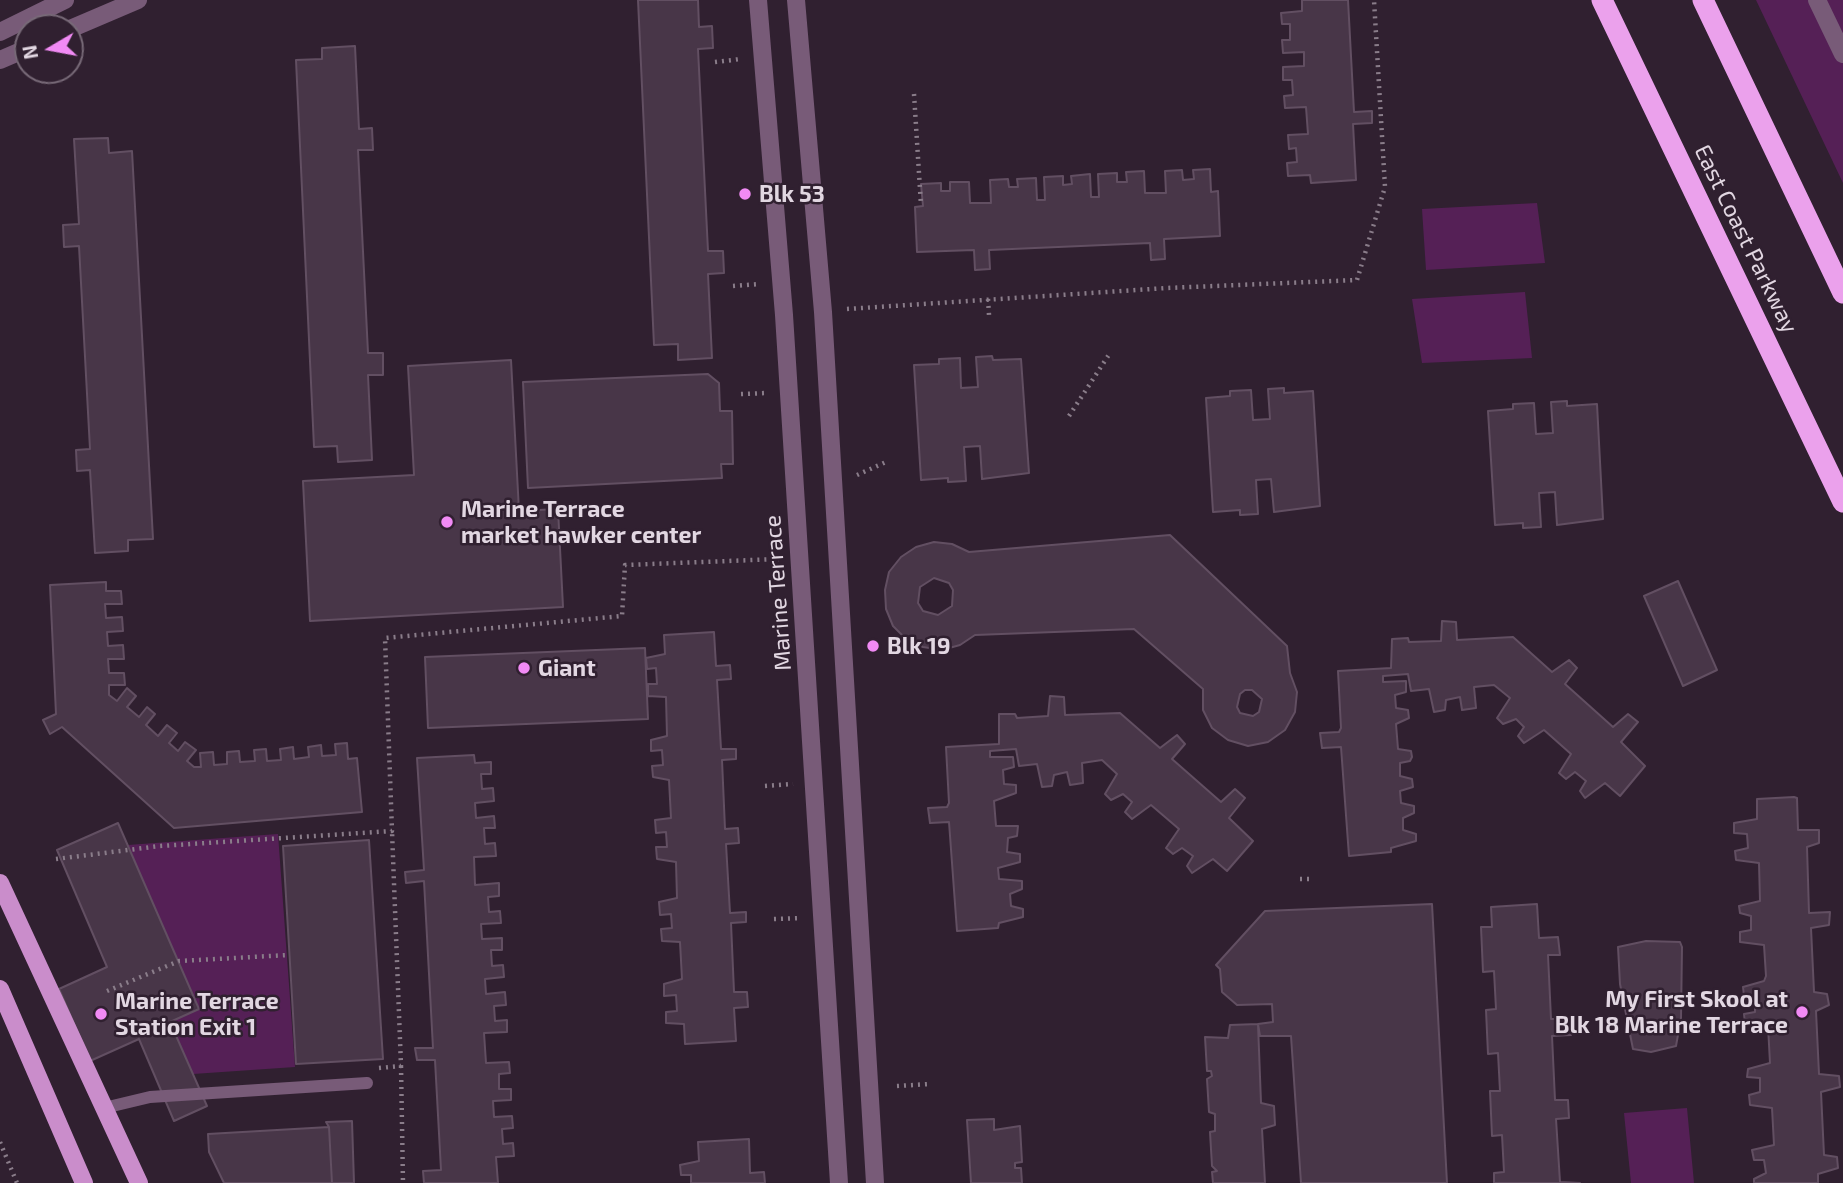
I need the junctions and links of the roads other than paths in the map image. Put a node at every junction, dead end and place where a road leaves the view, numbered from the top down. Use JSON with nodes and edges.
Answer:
{"nodes":[{"id":1,"x":65,"y":0,"type":"edge"},
{"id":2,"x":138,"y":0,"type":"edge"},
{"id":3,"x":758,"y":0,"type":"edge"},
{"id":4,"x":796,"y":0,"type":"edge"},
{"id":5,"x":1602,"y":0,"type":"edge"},
{"id":6,"x":1703,"y":0,"type":"edge"},
{"id":7,"x":1817,"y":0,"type":"edge"},
{"id":8,"x":84,"y":23,"type":"edge"},
{"id":9,"x":0,"y":32,"type":"edge"},
{"id":10,"x":1843,"y":54,"type":"edge"},
{"id":11,"x":1843,"y":293,"type":"edge"},
{"id":12,"x":1843,"y":502,"type":"edge"},
{"id":13,"x":0,"y":883,"type":"edge"},
{"id":14,"x":0,"y":989,"type":"edge"},
{"id":15,"x":367,"y":1083,"type":"dead end"},
{"id":16,"x":104,"y":1108,"type":"junction"},
{"id":17,"x":84,"y":1183,"type":"edge"},
{"id":18,"x":139,"y":1183,"type":"edge"},
{"id":19,"x":839,"y":1183,"type":"edge"},
{"id":20,"x":875,"y":1183,"type":"edge"}],
"edges":[{"from":1,"to":9,"type":"street"},
{"from":2,"to":8,"type":"street"},
{"from":3,"to":19,"type":"street","name":"Marine Terrace"},
{"from":4,"to":20,"type":"street"},
{"from":5,"to":12,"type":"highway","name":"East Coast Parkway"},
{"from":6,"to":11,"type":"highway"},
{"from":7,"to":10,"type":"street"},
{"from":13,"to":16,"type":"main road"},
{"from":14,"to":17,"type":"main road"},
{"from":15,"to":16,"type":"lane"},
{"from":16,"to":18,"type":"main road"}]}
